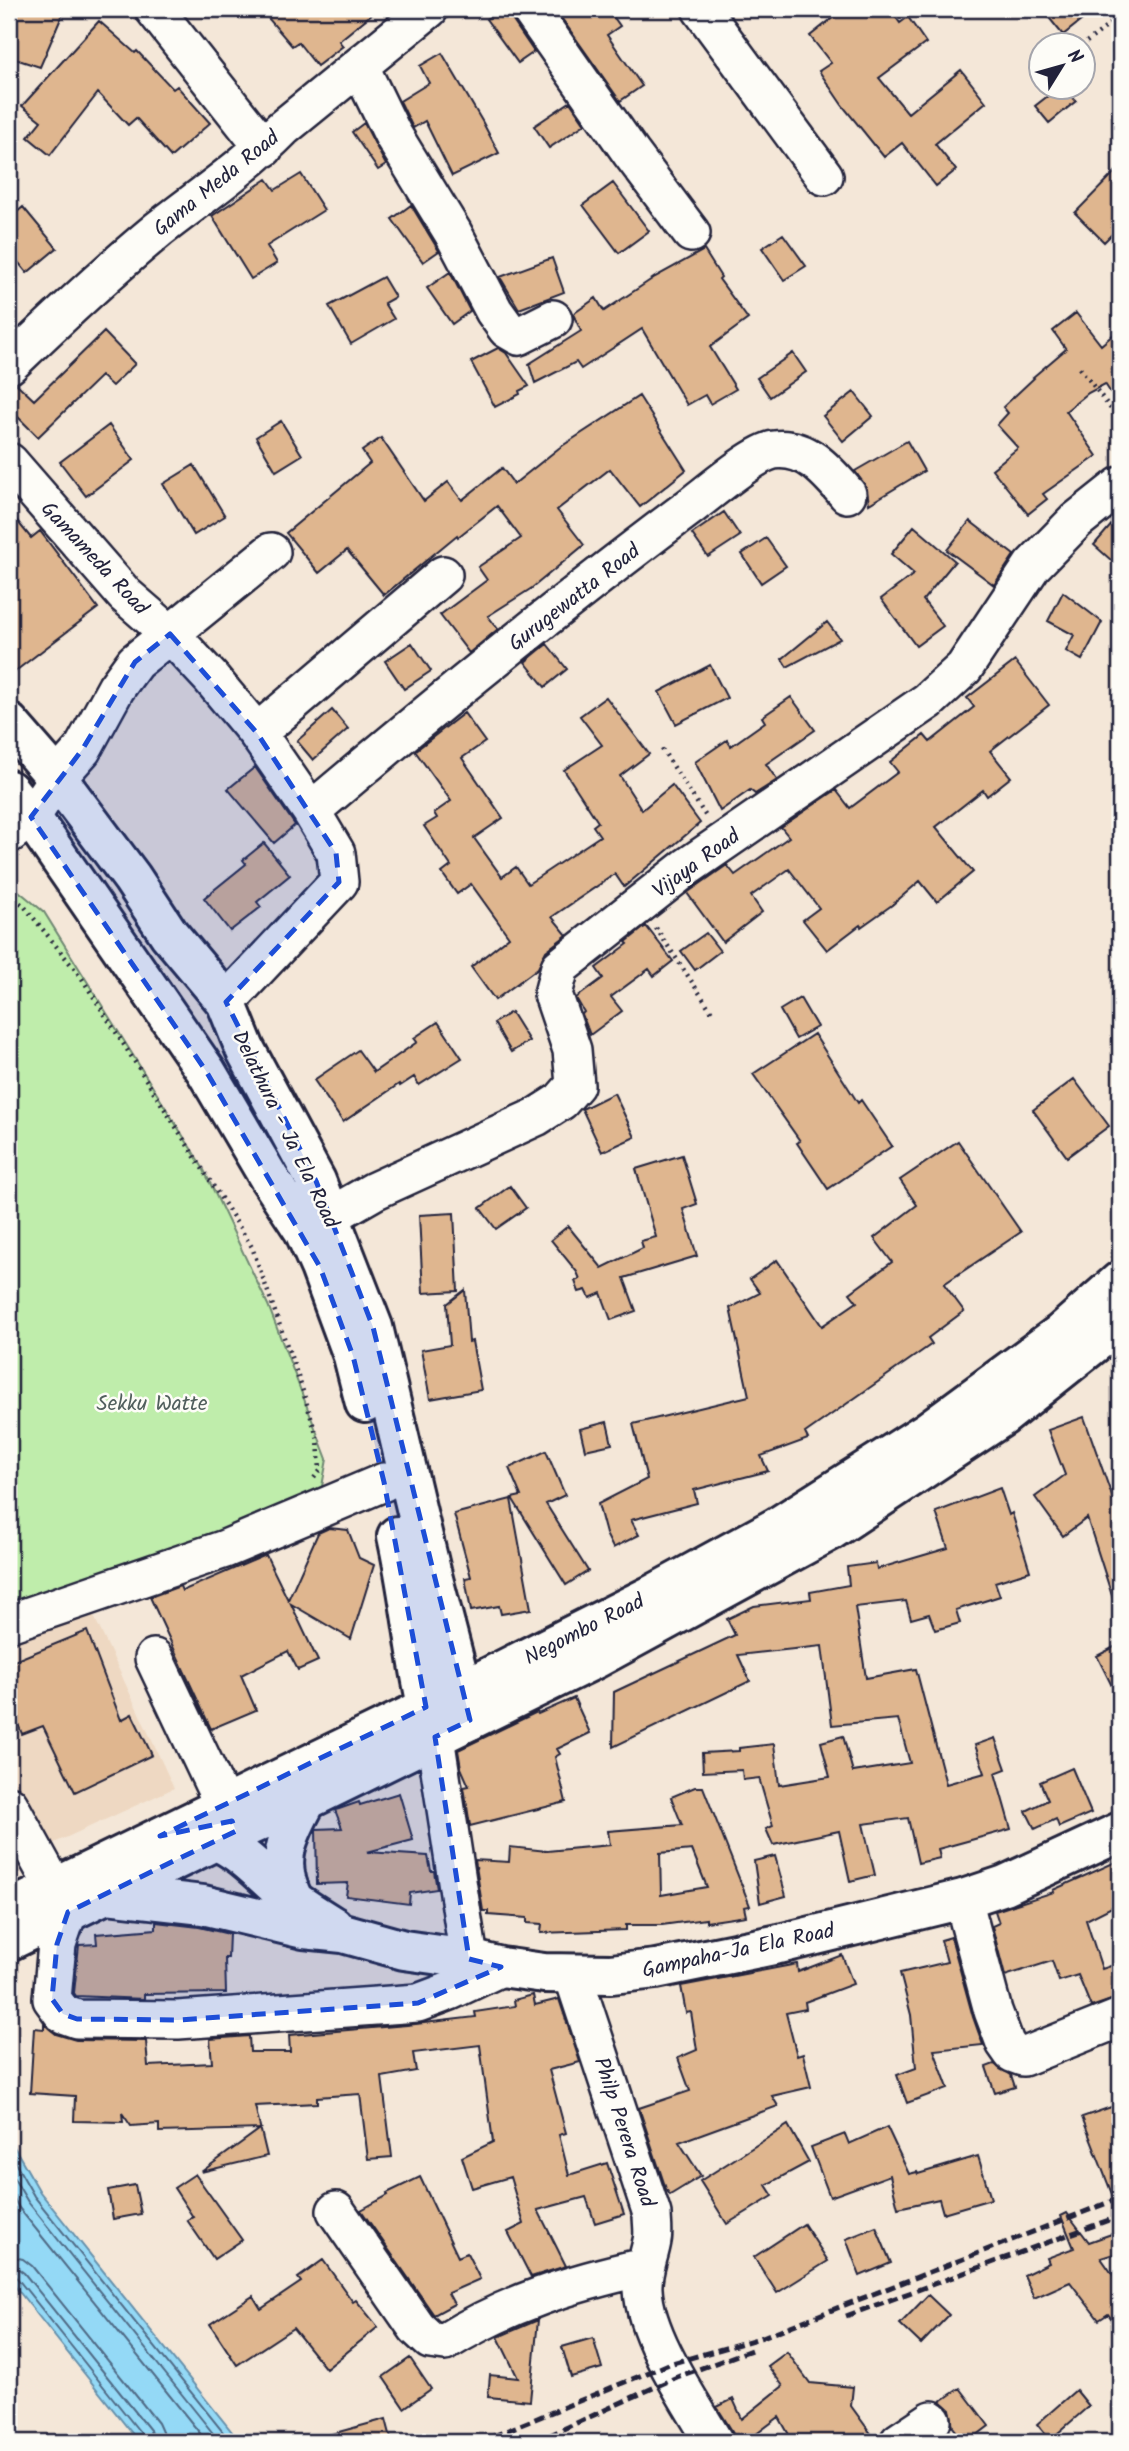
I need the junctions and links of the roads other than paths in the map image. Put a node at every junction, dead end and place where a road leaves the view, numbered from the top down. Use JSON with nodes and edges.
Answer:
{"nodes":[{"id":1,"x":154,"y":9,"type":"edge"},
{"id":2,"x":429,"y":9,"type":"edge"},
{"id":3,"x":530,"y":9,"type":"edge"},
{"id":4,"x":701,"y":9,"type":"edge"},
{"id":5,"x":360,"y":67,"type":"junction"},
{"id":6,"x":264,"y":148,"type":"junction"},
{"id":7,"x":824,"y":176,"type":"dead end"},
{"id":8,"x":691,"y":233,"type":"dead end"},
{"id":9,"x":553,"y":319,"type":"dead end"},
{"id":10,"x":9,"y":365,"type":"edge"},
{"id":11,"x":9,"y":462,"type":"edge"},
{"id":12,"x":1120,"y":486,"type":"edge"},
{"id":13,"x":847,"y":494,"type":"dead end"},
{"id":14,"x":271,"y":552,"type":"dead end"},
{"id":15,"x":443,"y":575,"type":"dead end"},
{"id":16,"x":170,"y":634,"type":"junction"},
{"id":17,"x":9,"y":723,"type":"edge"},
{"id":18,"x":257,"y":733,"type":"junction"},
{"id":19,"x":57,"y":778,"type":"junction"},
{"id":20,"x":311,"y":811,"type":"junction"},
{"id":21,"x":16,"y":813,"type":"edge"},
{"id":22,"x":226,"y":1002,"type":"junction"},
{"id":23,"x":317,"y":1223,"type":"junction"},
{"id":24,"x":1120,"y":1281,"type":"edge"},
{"id":25,"x":1120,"y":1323,"type":"edge"},
{"id":26,"x":384,"y":1482,"type":"junction"},
{"id":27,"x":9,"y":1623,"type":"edge"},
{"id":28,"x":154,"y":1658,"type":"dead end"},
{"id":29,"x":466,"y":1705,"type":"junction"},
{"id":30,"x":431,"y":1722,"type":"junction"},
{"id":31,"x":307,"y":1800,"type":"junction"},
{"id":32,"x":9,"y":1805,"type":"edge"},
{"id":33,"x":220,"y":1822,"type":"junction"},
{"id":34,"x":1120,"y":1832,"type":"edge"},
{"id":35,"x":107,"y":1894,"type":"junction"},
{"id":36,"x":963,"y":1899,"type":"junction"},
{"id":37,"x":294,"y":1901,"type":"junction"},
{"id":38,"x":42,"y":1905,"type":"edge"},
{"id":39,"x":343,"y":1933,"type":"junction"},
{"id":40,"x":9,"y":1941,"type":"edge"},
{"id":41,"x":485,"y":1963,"type":"junction"},
{"id":42,"x":573,"y":1975,"type":"junction"},
{"id":43,"x":1120,"y":2018,"type":"edge"},
{"id":44,"x":335,"y":2211,"type":"dead end"},
{"id":45,"x":644,"y":2267,"type":"junction"},
{"id":46,"x":932,"y":2420,"type":"dead end"},
{"id":47,"x":714,"y":2442,"type":"edge"},
{"id":48,"x":900,"y":2442,"type":"edge"}],
"edges":[{"from":1,"to":6,"type":"street"},
{"from":2,"to":5,"type":"street","name":"Gama Meda Road"},
{"from":3,"to":8,"type":"street"},
{"from":4,"to":7,"type":"street"},
{"from":5,"to":6,"type":"street","name":"Gama Meda Road"},
{"from":5,"to":9,"type":"street"},
{"from":6,"to":10,"type":"street","name":"Gama Meda Road"},
{"from":11,"to":16,"type":"street","name":"Gamameda Road"},
{"from":12,"to":23,"type":"street","name":"Vijaya Road"},
{"from":13,"to":20,"type":"street","name":"Gurugewatta Road"},
{"from":14,"to":16,"type":"street"},
{"from":15,"to":18,"type":"street"},
{"from":16,"to":18,"type":"street","name":"Gamameda Road"},
{"from":16,"to":19,"type":"street"},
{"from":17,"to":19,"type":"main road","name":"Delathura - Ja Ela Road"},
{"from":18,"to":20,"type":"street","name":"Gamameda Road"},
{"from":19,"to":21,"type":"street"},
{"from":19,"to":22,"type":"main road","name":"Delathura - Ja Ela Road"},
{"from":20,"to":22,"type":"street","name":"Gamameda Road"},
{"from":21,"to":23,"type":"main road","name":"Delathura - Ja Ela Road"},
{"from":22,"to":23,"type":"main road","name":"Delathura - Ja Ela Road"},
{"from":23,"to":26,"type":"main road","name":"Delathura - Ja Ela Road"},
{"from":23,"to":29,"type":"main road","name":"Delathura - Ja Ela Road"},
{"from":24,"to":29,"type":"main road","name":"Negombo Road"},
{"from":25,"to":29,"type":"main road","name":"Negombo Road"},
{"from":26,"to":27,"type":"street"},
{"from":26,"to":30,"type":"main road","name":"Delathura - Ja Ela Road"},
{"from":28,"to":33,"type":"street"},
{"from":29,"to":30,"type":"main road","name":"Negombo Road"},
{"from":30,"to":31,"type":"main road","name":"Negombo Road"},
{"from":30,"to":33,"type":"main road","name":"Negombo Road"},
{"from":30,"to":41,"type":"street"},
{"from":31,"to":33,"type":"main road","name":"Negombo Road"},
{"from":31,"to":37,"type":"main road"},
{"from":32,"to":38,"type":"street"},
{"from":33,"to":35,"type":"main road","name":"Negombo Road"},
{"from":33,"to":37,"type":"main road","name":"Gampaha-Ja Ela Road"},
{"from":33,"to":38,"type":"main road","name":"Negombo Road"},
{"from":34,"to":36,"type":"main road","name":"Gampaha-Ja Ela Road"},
{"from":35,"to":38,"type":"main road","name":"Negombo Road"},
{"from":35,"to":39,"type":"main road","name":"Gampaha-Ja Ela Road"},
{"from":36,"to":42,"type":"main road","name":"Gampaha-Ja Ela Road"},
{"from":36,"to":43,"type":"street"},
{"from":37,"to":39,"type":"main road","name":"Gampaha-Ja Ela Road"},
{"from":38,"to":40,"type":"main road","name":"Negombo Road"},
{"from":38,"to":41,"type":"street"},
{"from":39,"to":41,"type":"main road","name":"Gampaha-Ja Ela Road"},
{"from":41,"to":42,"type":"main road","name":"Gampaha-Ja Ela Road"},
{"from":42,"to":45,"type":"street","name":"Philp Perera Road"},
{"from":44,"to":45,"type":"street"},
{"from":45,"to":47,"type":"street","name":"Philp Perera Road"},
{"from":46,"to":48,"type":"street"}]}
